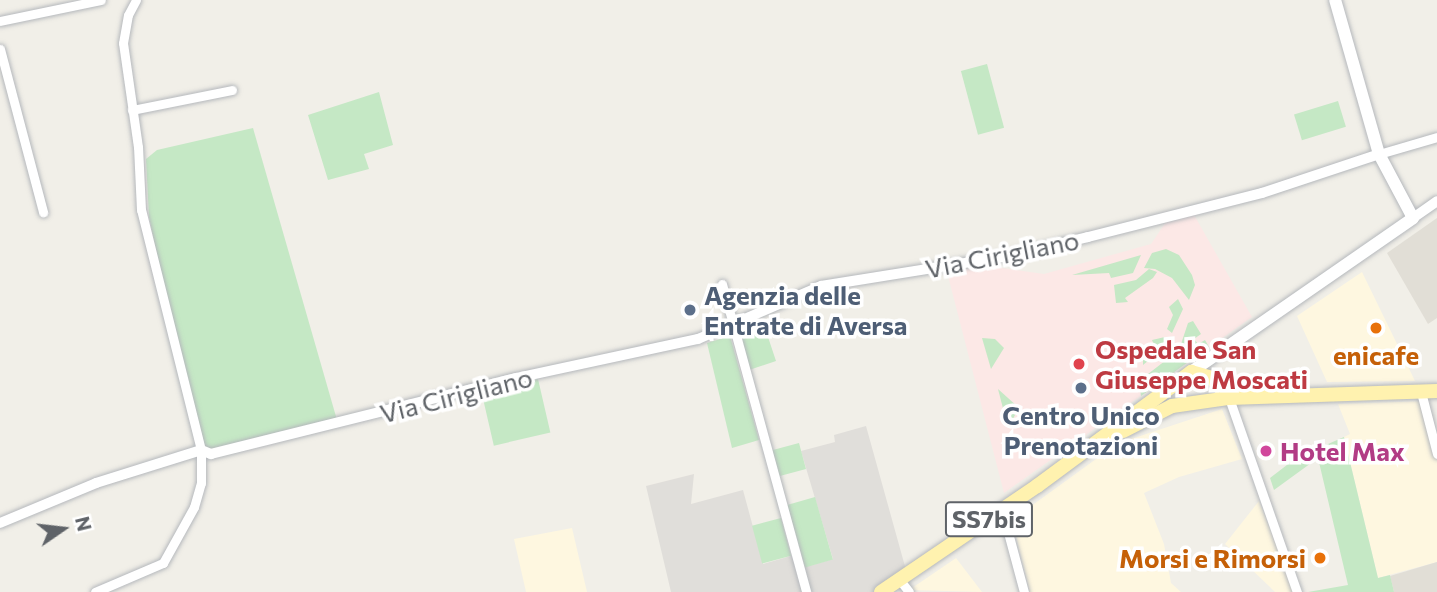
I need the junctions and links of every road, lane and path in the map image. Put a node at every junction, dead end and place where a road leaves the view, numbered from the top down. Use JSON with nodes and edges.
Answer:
{"nodes":[{"id":1,"x":101,"y":0,"type":"edge"},
{"id":2,"x":136,"y":0,"type":"edge"},
{"id":3,"x":1335,"y":0,"type":"edge"},
{"id":4,"x":82,"y":2,"type":"edge"},
{"id":5,"x":0,"y":20,"type":"edge"},
{"id":6,"x":0,"y":49,"type":"edge"},
{"id":7,"x":232,"y":90,"type":"dead end"},
{"id":8,"x":132,"y":110,"type":"junction"},
{"id":9,"x":1437,"y":137,"type":"edge"},
{"id":10,"x":1380,"y":154,"type":"junction"},
{"id":11,"x":1437,"y":201,"type":"edge"},
{"id":12,"x":43,"y":212,"type":"dead end"},
{"id":13,"x":1413,"y":218,"type":"junction"},
{"id":14,"x":722,"y":284,"type":"dead end"},
{"id":15,"x":732,"y":326,"type":"junction"},
{"id":16,"x":1215,"y":355,"type":"junction"},
{"id":17,"x":1191,"y":372,"type":"junction"},
{"id":18,"x":1212,"y":378,"type":"junction"},
{"id":19,"x":1420,"y":391,"type":"junction"},
{"id":20,"x":1437,"y":391,"type":"edge"},
{"id":21,"x":1164,"y":392,"type":"junction"},
{"id":22,"x":1229,"y":398,"type":"junction"},
{"id":23,"x":1194,"y":404,"type":"junction"},
{"id":24,"x":1171,"y":406,"type":"junction"},
{"id":25,"x":1237,"y":425,"type":"junction"},
{"id":26,"x":1096,"y":444,"type":"junction"},
{"id":27,"x":201,"y":450,"type":"junction"},
{"id":28,"x":1437,"y":454,"type":"edge"},
{"id":29,"x":1002,"y":510,"type":"junction"},
{"id":30,"x":0,"y":523,"type":"edge"},
{"id":31,"x":899,"y":579,"type":"junction"},
{"id":32,"x":94,"y":592,"type":"edge"},
{"id":33,"x":806,"y":592,"type":"edge"},
{"id":34,"x":881,"y":592,"type":"edge"},
{"id":35,"x":909,"y":592,"type":"edge"},
{"id":36,"x":1024,"y":592,"type":"edge"},
{"id":37,"x":1297,"y":592,"type":"edge"}],
"edges":[{"from":1,"to":4,"type":"street"},
{"from":2,"to":8,"type":"street"},
{"from":3,"to":10,"type":"main road"},
{"from":4,"to":5,"type":"street"},
{"from":6,"to":12,"type":"street"},
{"from":7,"to":8,"type":"street"},
{"from":8,"to":27,"type":"street"},
{"from":9,"to":10,"type":"street","name":"Via Cirigliano"},
{"from":10,"to":13,"type":"main road"},
{"from":10,"to":15,"type":"street","name":"Via Cirigliano"},
{"from":11,"to":13,"type":"street"},
{"from":13,"to":16,"type":"main road"},
{"from":14,"to":15,"type":"street"},
{"from":15,"to":27,"type":"street","name":"Via Cirigliano"},
{"from":15,"to":33,"type":"street"},
{"from":16,"to":17,"type":"main road"},
{"from":16,"to":18,"type":"main road"},
{"from":17,"to":18,"type":"main road"},
{"from":17,"to":21,"type":"main road","number":"SS7bis"},
{"from":18,"to":22,"type":"main road"},
{"from":18,"to":23,"type":"main road"},
{"from":19,"to":20,"type":"main road","number":"SS7bis"},
{"from":19,"to":22,"type":"main road","number":"SS7bis"},
{"from":19,"to":28,"type":"street"},
{"from":21,"to":24,"type":"main road"},
{"from":21,"to":26,"type":"main road","number":"SS7bis"},
{"from":22,"to":23,"type":"main road","number":"SS7bis"},
{"from":22,"to":25,"type":"street"},
{"from":23,"to":24,"type":"main road","number":"SS7bis"},
{"from":23,"to":25,"type":"street"},
{"from":24,"to":26,"type":"main road","number":"SS7bis"},
{"from":25,"to":37,"type":"street"},
{"from":26,"to":29,"type":"main road","number":"SS7bis"},
{"from":27,"to":30,"type":"street","name":"Via Cirigliano"},
{"from":27,"to":32,"type":"street"},
{"from":29,"to":31,"type":"main road","number":"SS7bis"},
{"from":29,"to":36,"type":"street"},
{"from":31,"to":34,"type":"main road","number":"SS7bis"},
{"from":31,"to":35,"type":"street"}]}
